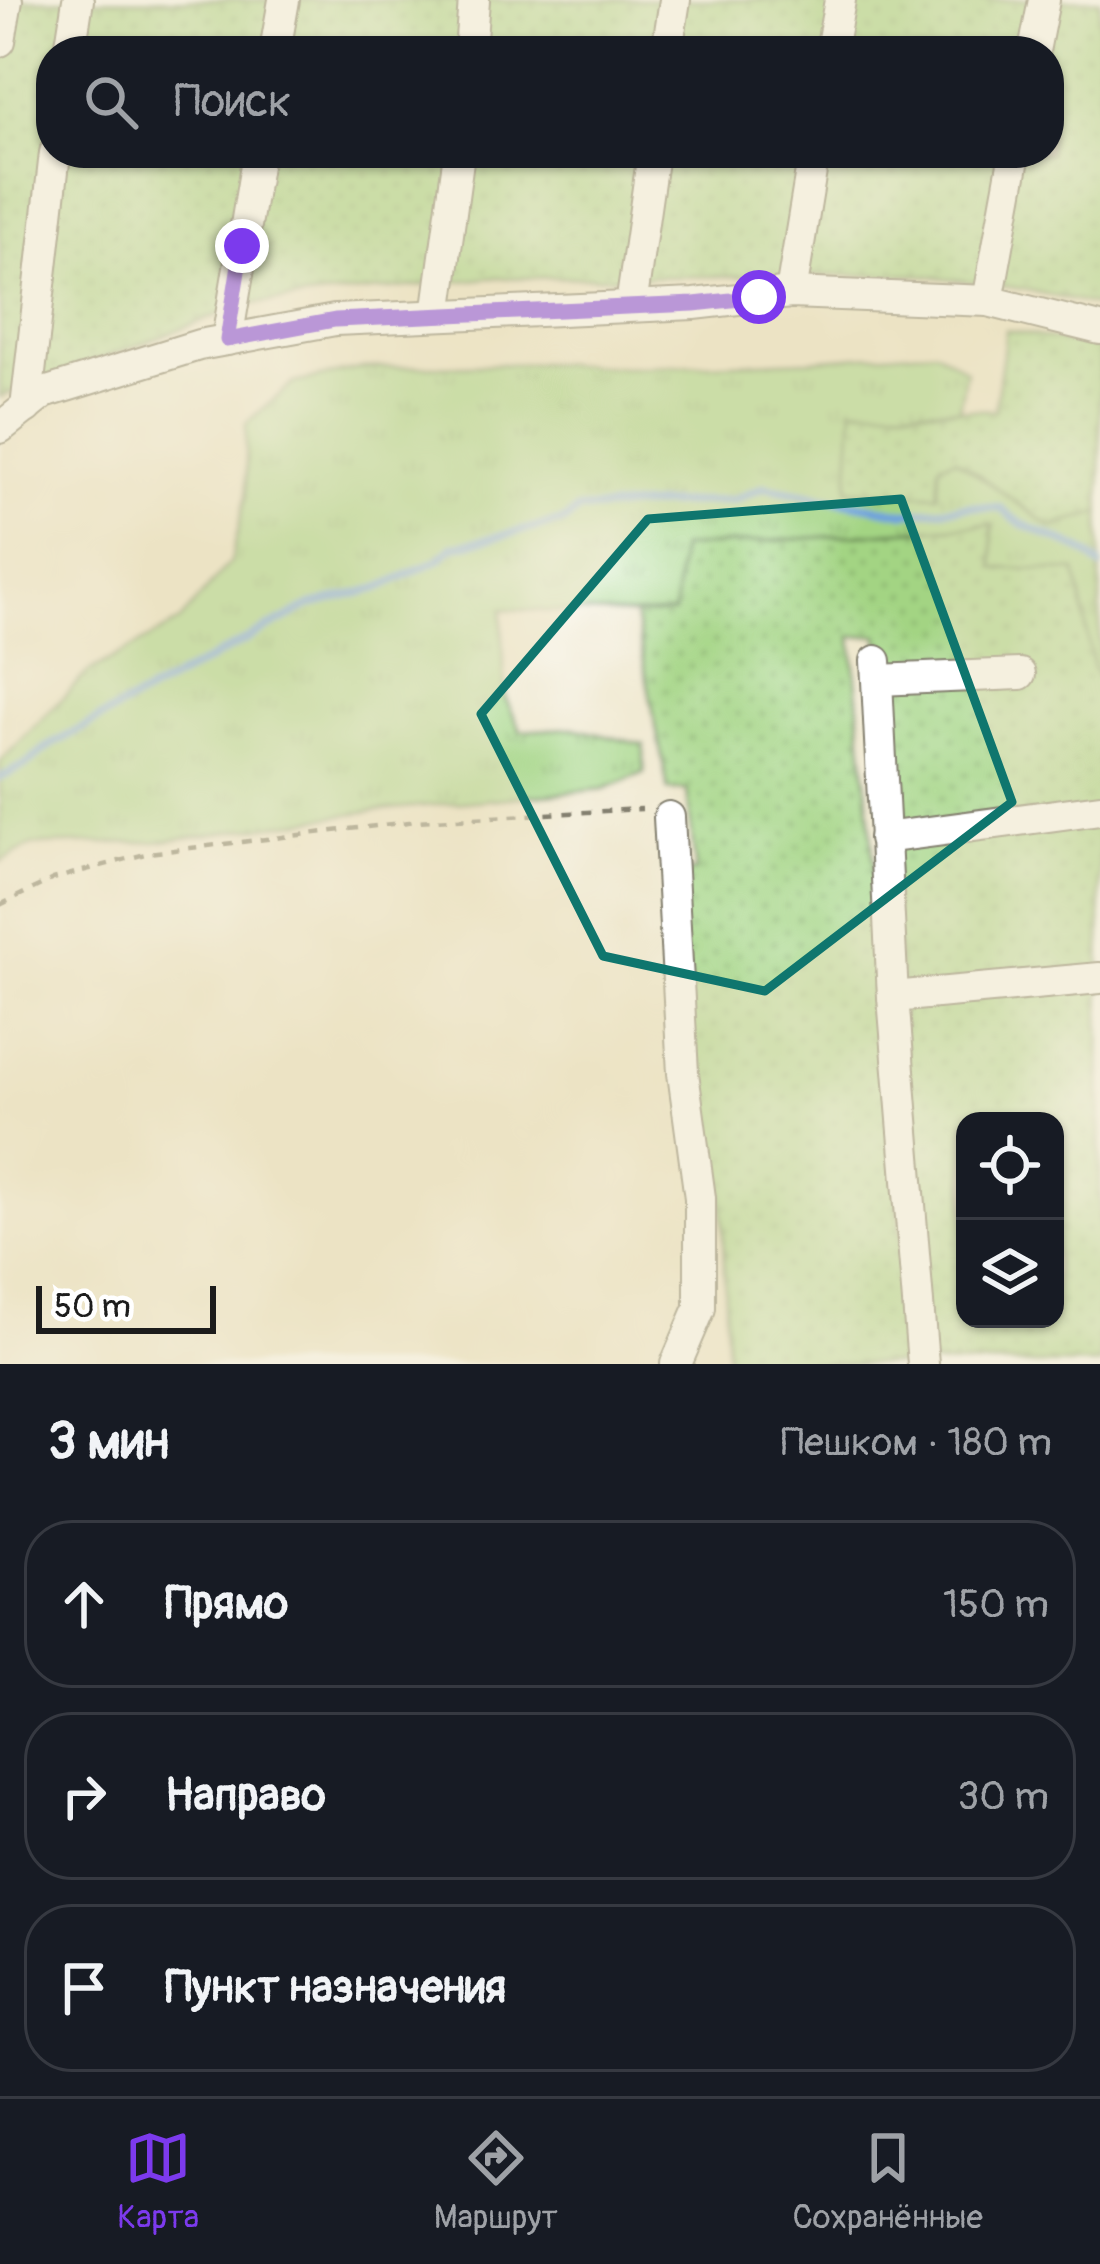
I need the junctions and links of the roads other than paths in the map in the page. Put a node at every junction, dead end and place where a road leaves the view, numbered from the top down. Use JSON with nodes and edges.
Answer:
{"nodes":[{"id":1,"x":7,"y":0,"type":"edge"},
{"id":2,"x":78,"y":0,"type":"edge"},
{"id":3,"x":284,"y":0,"type":"edge"},
{"id":4,"x":475,"y":0,"type":"edge"},
{"id":5,"x":675,"y":0,"type":"edge"},
{"id":6,"x":840,"y":0,"type":"edge"},
{"id":7,"x":1044,"y":0,"type":"edge"},
{"id":8,"x":72,"y":36,"type":"edge"},
{"id":9,"x":278,"y":36,"type":"edge"},
{"id":10,"x":471,"y":36,"type":"edge"},
{"id":11,"x":670,"y":36,"type":"edge"},
{"id":12,"x":834,"y":36,"type":"edge"},
{"id":13,"x":1037,"y":36,"type":"edge"},
{"id":14,"x":0,"y":41,"type":"edge"},
{"id":15,"x":53,"y":168,"type":"edge"},
{"id":16,"x":256,"y":168,"type":"edge"},
{"id":17,"x":457,"y":168,"type":"edge"},
{"id":18,"x":651,"y":168,"type":"edge"},
{"id":19,"x":812,"y":168,"type":"edge"},
{"id":20,"x":1012,"y":168,"type":"edge"},
{"id":21,"x":791,"y":293,"type":"junction"},
{"id":22,"x":988,"y":301,"type":"junction"},
{"id":23,"x":631,"y":306,"type":"junction"},
{"id":24,"x":437,"y":315,"type":"junction"},
{"id":25,"x":1100,"y":329,"type":"edge"},
{"id":26,"x":227,"y":340,"type":"junction"},
{"id":27,"x":26,"y":408,"type":"junction"},
{"id":28,"x":0,"y":428,"type":"edge"},
{"id":29,"x":1020,"y":674,"type":"dead end"},
{"id":30,"x":1100,"y":809,"type":"edge"},
{"id":31,"x":669,"y":817,"type":"road end"},
{"id":32,"x":884,"y":838,"type":"junction"},
{"id":33,"x":1100,"y":978,"type":"edge"},
{"id":34,"x":893,"y":997,"type":"junction"},
{"id":35,"x":676,"y":1364,"type":"edge"},
{"id":36,"x":923,"y":1364,"type":"edge"}],
"edges":[{"from":1,"to":14,"type":"lane"},
{"from":2,"to":8,"type":"lane"},
{"from":3,"to":9,"type":"lane"},
{"from":4,"to":10,"type":"lane"},
{"from":5,"to":11,"type":"lane"},
{"from":6,"to":12,"type":"lane"},
{"from":7,"to":13,"type":"lane"},
{"from":15,"to":27,"type":"lane"},
{"from":16,"to":26,"type":"lane"},
{"from":17,"to":24,"type":"lane"},
{"from":18,"to":23,"type":"lane"},
{"from":19,"to":21,"type":"lane"},
{"from":20,"to":22,"type":"lane"},
{"from":21,"to":22,"type":"lane"},
{"from":21,"to":23,"type":"lane"},
{"from":22,"to":25,"type":"lane"},
{"from":23,"to":24,"type":"lane"},
{"from":24,"to":26,"type":"lane"},
{"from":26,"to":27,"type":"lane"},
{"from":27,"to":28,"type":"lane"},
{"from":29,"to":32,"type":"lane"},
{"from":30,"to":32,"type":"lane"},
{"from":31,"to":35,"type":"lane"},
{"from":32,"to":34,"type":"lane"},
{"from":33,"to":34,"type":"lane"},
{"from":34,"to":36,"type":"lane"}]}
